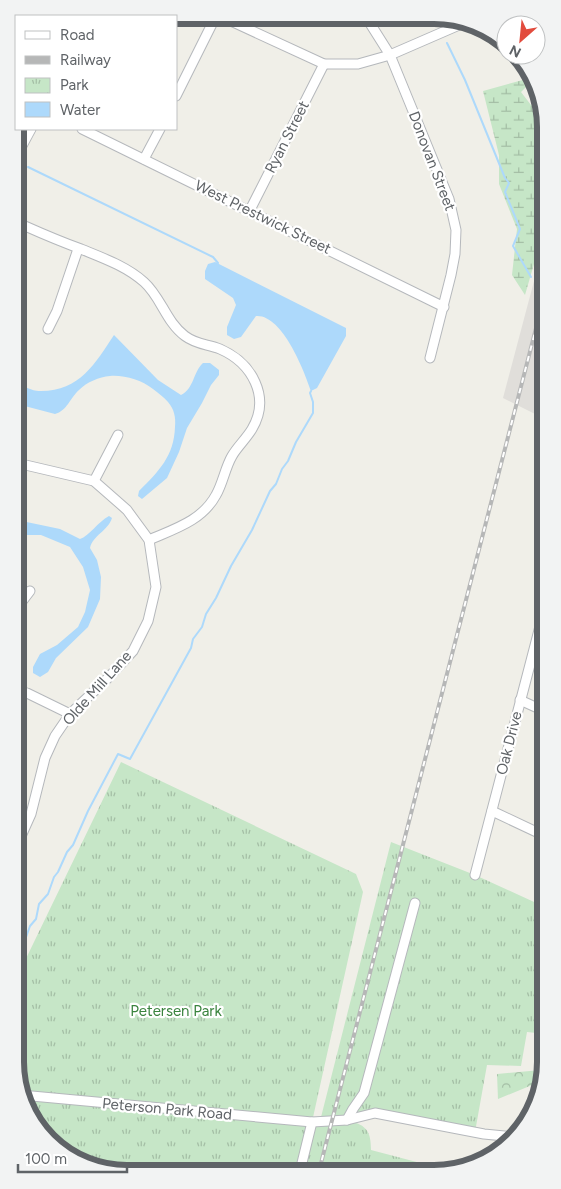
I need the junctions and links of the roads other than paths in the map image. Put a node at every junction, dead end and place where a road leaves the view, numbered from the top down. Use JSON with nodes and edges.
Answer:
{"nodes":[{"id":1,"x":214,"y":24,"type":"edge"},
{"id":2,"x":236,"y":24,"type":"edge"},
{"id":3,"x":371,"y":24,"type":"edge"},
{"id":4,"x":456,"y":26,"type":"edge"},
{"id":5,"x":390,"y":55,"type":"junction"},
{"id":6,"x":324,"y":64,"type":"junction"},
{"id":7,"x":178,"y":92,"type":"edge"},
{"id":8,"x":30,"y":130,"type":"edge"},
{"id":9,"x":84,"y":130,"type":"edge"},
{"id":10,"x":159,"y":130,"type":"edge"},
{"id":11,"x":24,"y":143,"type":"edge"},
{"id":12,"x":144,"y":159,"type":"junction"},
{"id":13,"x":250,"y":210,"type":"junction"},
{"id":14,"x":24,"y":226,"type":"edge"},
{"id":15,"x":78,"y":248,"type":"junction"},
{"id":16,"x":444,"y":307,"type":"junction"},
{"id":17,"x":48,"y":328,"type":"dead end"},
{"id":18,"x":430,"y":358,"type":"dead end"},
{"id":19,"x":118,"y":435,"type":"dead end"},
{"id":20,"x":24,"y":465,"type":"edge"},
{"id":21,"x":94,"y":481,"type":"junction"},
{"id":22,"x":149,"y":540,"type":"junction"},
{"id":23,"x":30,"y":591,"type":"dead end"},
{"id":24,"x":24,"y":599,"type":"edge"},
{"id":25,"x":537,"y":637,"type":"edge"},
{"id":26,"x":24,"y":692,"type":"edge"},
{"id":27,"x":520,"y":700,"type":"junction"},
{"id":28,"x":537,"y":708,"type":"edge"},
{"id":29,"x":70,"y":714,"type":"junction"},
{"id":30,"x":492,"y":811,"type":"junction"},
{"id":31,"x":24,"y":828,"type":"edge"},
{"id":32,"x":537,"y":832,"type":"edge"},
{"id":33,"x":475,"y":875,"type":"dead end"},
{"id":34,"x":415,"y":903,"type":"dead end"},
{"id":35,"x":30,"y":1097,"type":"edge"},
{"id":36,"x":347,"y":1120,"type":"junction"},
{"id":37,"x":312,"y":1122,"type":"junction"},
{"id":38,"x":506,"y":1136,"type":"edge"},
{"id":39,"x":301,"y":1165,"type":"edge"}],
"edges":[{"from":1,"to":7,"type":"street"},
{"from":2,"to":6,"type":"street"},
{"from":3,"to":5,"type":"street","name":"Donovan Street"},
{"from":4,"to":5,"type":"street"},
{"from":5,"to":6,"type":"street"},
{"from":5,"to":16,"type":"street","name":"Donovan Street"},
{"from":6,"to":13,"type":"street","name":"Ryan Street"},
{"from":8,"to":11,"type":"street"},
{"from":9,"to":12,"type":"street","name":"West Prestwick Street"},
{"from":10,"to":12,"type":"street"},
{"from":12,"to":13,"type":"street","name":"West Prestwick Street"},
{"from":13,"to":16,"type":"street","name":"West Prestwick Street"},
{"from":14,"to":15,"type":"street"},
{"from":15,"to":17,"type":"street"},
{"from":15,"to":22,"type":"street"},
{"from":16,"to":18,"type":"street","name":"Donovan Street"},
{"from":19,"to":21,"type":"street"},
{"from":20,"to":21,"type":"street","name":"Olde Mill Lane"},
{"from":21,"to":22,"type":"street","name":"Olde Mill Lane"},
{"from":22,"to":29,"type":"street","name":"Olde Mill Lane"},
{"from":23,"to":24,"type":"street"},
{"from":25,"to":27,"type":"street","name":"Oak Drive"},
{"from":26,"to":29,"type":"street"},
{"from":27,"to":28,"type":"street"},
{"from":27,"to":30,"type":"street","name":"Oak Drive"},
{"from":29,"to":31,"type":"street","name":"Olde Mill Lane"},
{"from":30,"to":32,"type":"street"},
{"from":30,"to":33,"type":"street","name":"Oak Drive"},
{"from":34,"to":36,"type":"street"},
{"from":35,"to":37,"type":"street","name":"Peterson Park Road"},
{"from":36,"to":37,"type":"street","name":"Peterson Park Road"},
{"from":36,"to":38,"type":"street","name":"Peterson Park Road"},
{"from":37,"to":39,"type":"street"}]}
